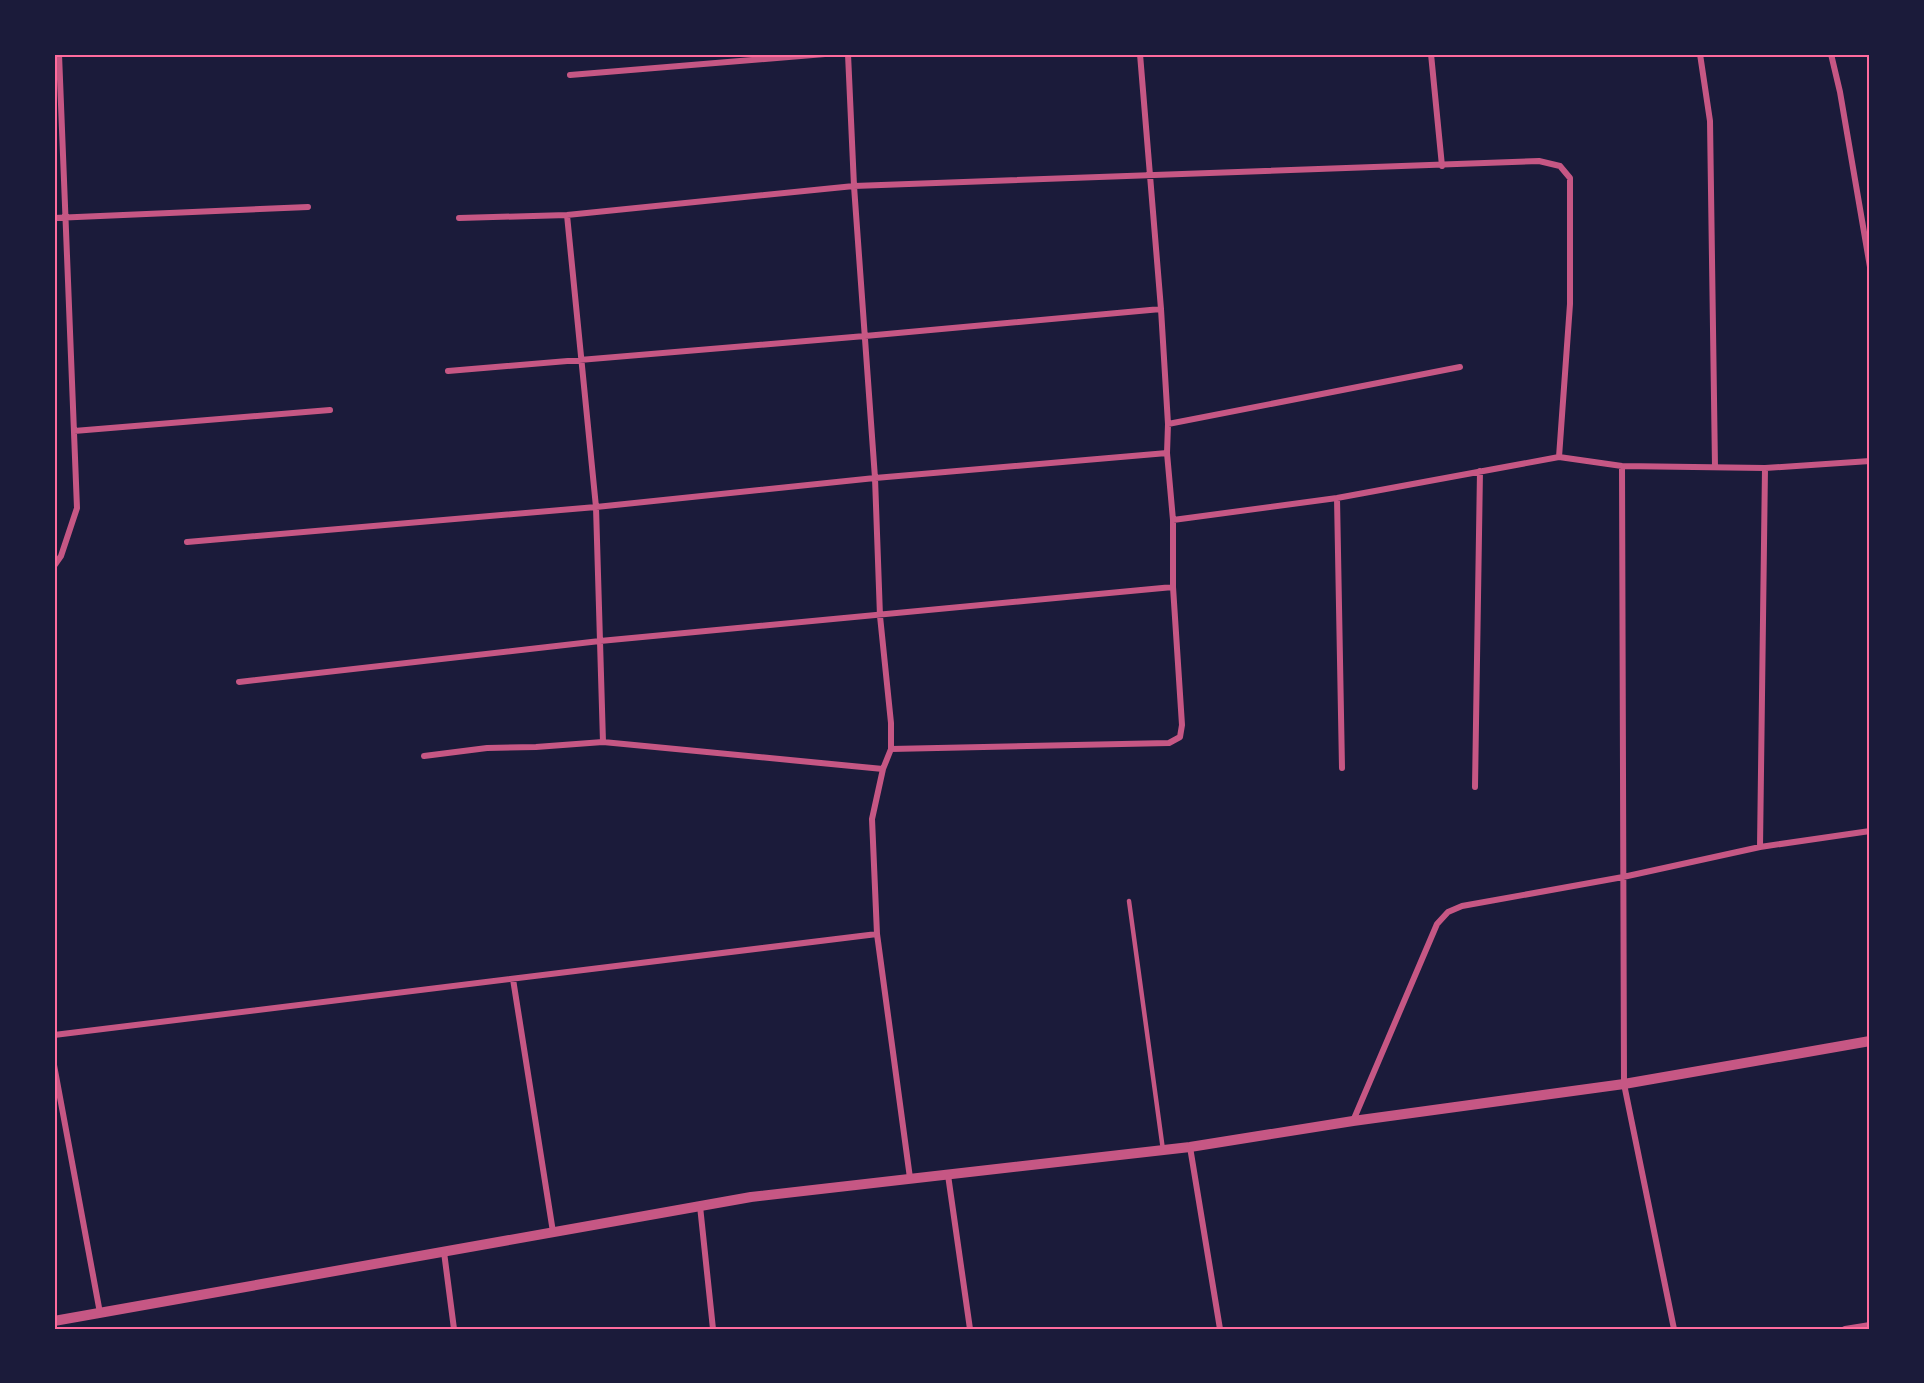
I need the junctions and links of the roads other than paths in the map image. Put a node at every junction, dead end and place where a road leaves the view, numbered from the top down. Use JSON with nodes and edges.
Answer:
{"nodes":[{"id":1,"x":59,"y":54,"type":"edge"},
{"id":2,"x":825,"y":54,"type":"edge"},
{"id":3,"x":848,"y":54,"type":"edge"},
{"id":4,"x":1140,"y":54,"type":"edge"},
{"id":5,"x":1431,"y":54,"type":"edge"},
{"id":6,"x":1700,"y":54,"type":"edge"},
{"id":7,"x":1831,"y":54,"type":"edge"},
{"id":8,"x":570,"y":75,"type":"dead end"},
{"id":9,"x":1442,"y":166,"type":"junction"},
{"id":10,"x":1149,"y":177,"type":"junction"},
{"id":11,"x":854,"y":186,"type":"junction"},
{"id":12,"x":308,"y":207,"type":"dead end"},
{"id":13,"x":567,"y":216,"type":"junction"},
{"id":14,"x":66,"y":217,"type":"junction"},
{"id":15,"x":54,"y":218,"type":"edge"},
{"id":16,"x":459,"y":219,"type":"dead end"},
{"id":17,"x":1870,"y":267,"type":"edge"},
{"id":18,"x":1161,"y":309,"type":"junction"},
{"id":19,"x":865,"y":336,"type":"junction"},
{"id":20,"x":582,"y":359,"type":"junction"},
{"id":21,"x":1460,"y":367,"type":"dead end"},
{"id":22,"x":448,"y":371,"type":"dead end"},
{"id":23,"x":330,"y":410,"type":"dead end"},
{"id":24,"x":1168,"y":424,"type":"junction"},
{"id":25,"x":74,"y":431,"type":"junction"},
{"id":26,"x":1167,"y":453,"type":"junction"},
{"id":27,"x":1559,"y":457,"type":"junction"},
{"id":28,"x":1870,"y":461,"type":"edge"},
{"id":29,"x":1622,"y":466,"type":"junction"},
{"id":30,"x":1715,"y":467,"type":"junction"},
{"id":31,"x":1765,"y":468,"type":"junction"},
{"id":32,"x":1480,"y":471,"type":"junction"},
{"id":33,"x":875,"y":478,"type":"junction"},
{"id":34,"x":1337,"y":498,"type":"junction"},
{"id":35,"x":596,"y":507,"type":"junction"},
{"id":36,"x":1173,"y":520,"type":"junction"},
{"id":37,"x":187,"y":542,"type":"dead end"},
{"id":38,"x":54,"y":566,"type":"edge"},
{"id":39,"x":1173,"y":587,"type":"junction"},
{"id":40,"x":880,"y":616,"type":"junction"},
{"id":41,"x":600,"y":641,"type":"junction"},
{"id":42,"x":239,"y":682,"type":"dead end"},
{"id":43,"x":603,"y":742,"type":"junction"},
{"id":44,"x":891,"y":749,"type":"junction"},
{"id":45,"x":424,"y":756,"type":"dead end"},
{"id":46,"x":1341,"y":768,"type":"dead end"},
{"id":47,"x":883,"y":769,"type":"junction"},
{"id":48,"x":1475,"y":787,"type":"dead end"},
{"id":49,"x":1870,"y":831,"type":"edge"},
{"id":50,"x":1760,"y":847,"type":"junction"},
{"id":51,"x":1623,"y":877,"type":"junction"},
{"id":52,"x":1129,"y":900,"type":"dead end"},
{"id":53,"x":877,"y":934,"type":"junction"},
{"id":54,"x":513,"y":979,"type":"junction"},
{"id":55,"x":54,"y":1035,"type":"edge"},
{"id":56,"x":1870,"y":1041,"type":"edge"},
{"id":57,"x":54,"y":1065,"type":"edge"},
{"id":58,"x":1624,"y":1084,"type":"junction"},
{"id":59,"x":1353,"y":1120,"type":"junction"},
{"id":60,"x":1190,"y":1147,"type":"junction"},
{"id":61,"x":1163,"y":1150,"type":"junction"},
{"id":62,"x":948,"y":1174,"type":"junction"},
{"id":63,"x":910,"y":1178,"type":"junction"},
{"id":64,"x":700,"y":1206,"type":"junction"},
{"id":65,"x":553,"y":1232,"type":"junction"},
{"id":66,"x":444,"y":1252,"type":"junction"},
{"id":67,"x":100,"y":1313,"type":"junction"},
{"id":68,"x":54,"y":1321,"type":"edge"},
{"id":69,"x":1870,"y":1324,"type":"edge"},
{"id":70,"x":454,"y":1329,"type":"edge"},
{"id":71,"x":714,"y":1329,"type":"edge"},
{"id":72,"x":970,"y":1329,"type":"edge"},
{"id":73,"x":1220,"y":1329,"type":"edge"},
{"id":74,"x":1674,"y":1329,"type":"edge"},
{"id":75,"x":1845,"y":1329,"type":"edge"}],
"edges":[{"from":1,"to":14,"type":"street"},
{"from":2,"to":8,"type":"street"},
{"from":3,"to":11,"type":"street"},
{"from":4,"to":10,"type":"street"},
{"from":5,"to":9,"type":"street"},
{"from":6,"to":30,"type":"street"},
{"from":7,"to":17,"type":"street"},
{"from":9,"to":10,"type":"street"},
{"from":9,"to":27,"type":"street"},
{"from":10,"to":11,"type":"street"},
{"from":10,"to":18,"type":"street"},
{"from":11,"to":13,"type":"street"},
{"from":11,"to":19,"type":"street"},
{"from":12,"to":14,"type":"street"},
{"from":13,"to":16,"type":"street"},
{"from":13,"to":20,"type":"street"},
{"from":14,"to":15,"type":"street"},
{"from":14,"to":25,"type":"street"},
{"from":18,"to":19,"type":"street"},
{"from":18,"to":24,"type":"street"},
{"from":19,"to":20,"type":"street"},
{"from":19,"to":33,"type":"street"},
{"from":20,"to":22,"type":"street"},
{"from":20,"to":35,"type":"street"},
{"from":21,"to":24,"type":"street"},
{"from":23,"to":25,"type":"street"},
{"from":24,"to":26,"type":"street"},
{"from":25,"to":38,"type":"street"},
{"from":26,"to":33,"type":"street"},
{"from":26,"to":36,"type":"street"},
{"from":27,"to":29,"type":"street"},
{"from":27,"to":32,"type":"street"},
{"from":28,"to":31,"type":"street"},
{"from":29,"to":30,"type":"street"},
{"from":29,"to":51,"type":"street"},
{"from":30,"to":31,"type":"street"},
{"from":31,"to":50,"type":"street"},
{"from":32,"to":34,"type":"street"},
{"from":32,"to":48,"type":"street"},
{"from":33,"to":35,"type":"street"},
{"from":33,"to":40,"type":"street"},
{"from":34,"to":36,"type":"street"},
{"from":34,"to":46,"type":"street"},
{"from":35,"to":37,"type":"street"},
{"from":35,"to":41,"type":"street"},
{"from":36,"to":39,"type":"street"},
{"from":39,"to":40,"type":"street"},
{"from":39,"to":44,"type":"street"},
{"from":40,"to":41,"type":"street"},
{"from":40,"to":44,"type":"street"},
{"from":41,"to":42,"type":"street"},
{"from":41,"to":43,"type":"street"},
{"from":43,"to":45,"type":"street"},
{"from":43,"to":47,"type":"street"},
{"from":44,"to":47,"type":"street"},
{"from":47,"to":53,"type":"street"},
{"from":49,"to":50,"type":"street"},
{"from":50,"to":51,"type":"street"},
{"from":51,"to":58,"type":"street"},
{"from":51,"to":59,"type":"street"},
{"from":52,"to":61,"type":"lane"},
{"from":53,"to":54,"type":"street"},
{"from":53,"to":63,"type":"street"},
{"from":54,"to":55,"type":"street"},
{"from":54,"to":65,"type":"street"},
{"from":56,"to":58,"type":"street"},
{"from":57,"to":67,"type":"street"},
{"from":58,"to":59,"type":"street"},
{"from":58,"to":74,"type":"street"},
{"from":59,"to":60,"type":"street"},
{"from":60,"to":61,"type":"street"},
{"from":60,"to":73,"type":"street"},
{"from":61,"to":62,"type":"street"},
{"from":62,"to":63,"type":"street"},
{"from":62,"to":72,"type":"street"},
{"from":63,"to":64,"type":"street"},
{"from":64,"to":65,"type":"street"},
{"from":64,"to":71,"type":"street"},
{"from":65,"to":66,"type":"street"},
{"from":66,"to":67,"type":"street"},
{"from":66,"to":70,"type":"street"},
{"from":67,"to":68,"type":"street"},
{"from":69,"to":75,"type":"street"}]}
